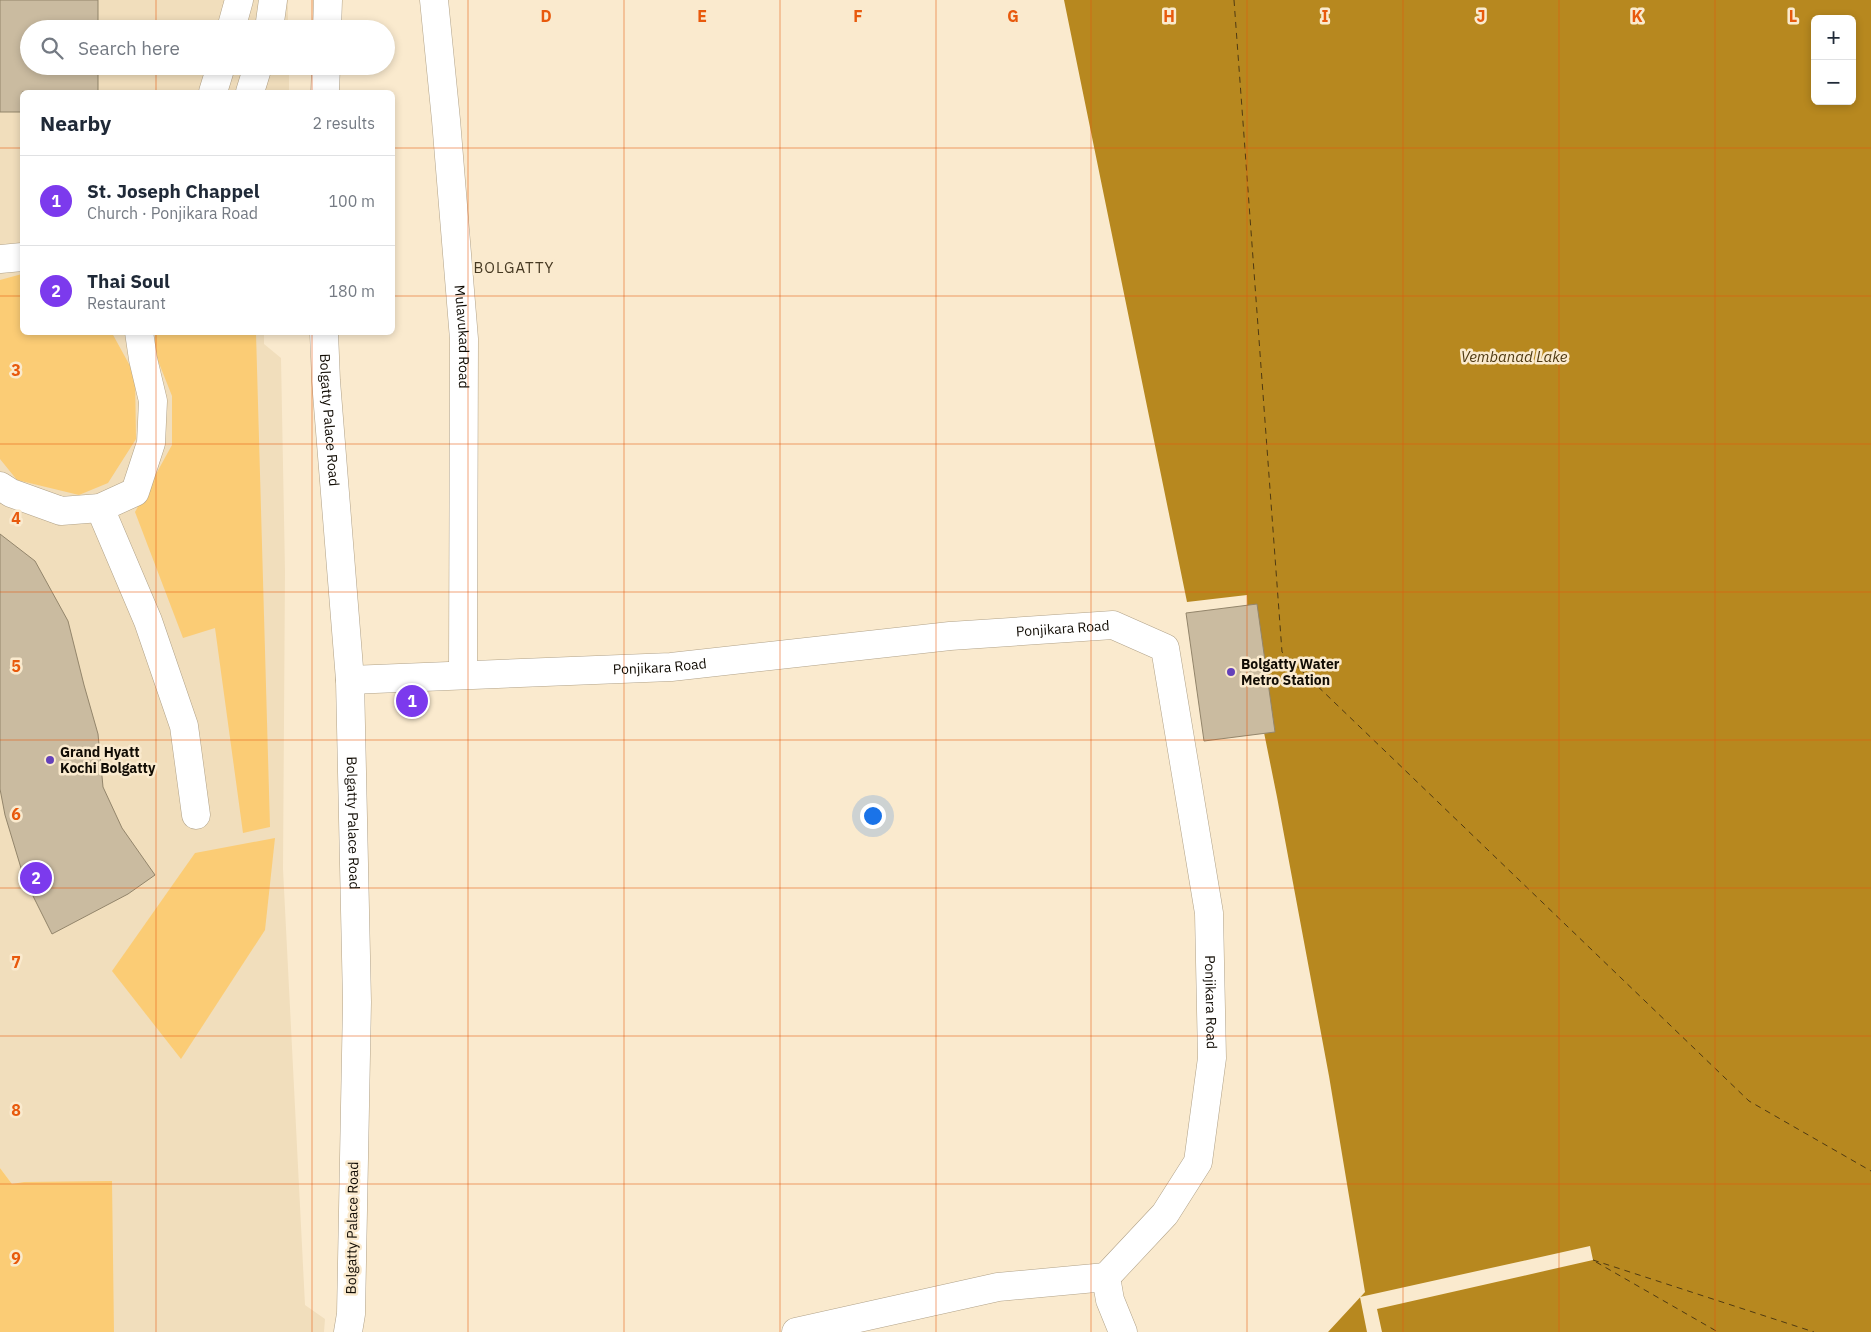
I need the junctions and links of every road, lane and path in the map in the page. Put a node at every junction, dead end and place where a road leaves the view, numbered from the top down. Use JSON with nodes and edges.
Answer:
{"nodes":[{"id":1,"x":239,"y":0,"type":"edge"},
{"id":2,"x":273,"y":0,"type":"edge"},
{"id":3,"x":328,"y":0,"type":"edge"},
{"id":4,"x":434,"y":0,"type":"edge"},
{"id":5,"x":233,"y":20,"type":"edge"},
{"id":6,"x":270,"y":20,"type":"edge"},
{"id":7,"x":327,"y":20,"type":"edge"},
{"id":8,"x":218,"y":75,"type":"edge"},
{"id":9,"x":255,"y":75,"type":"edge"},
{"id":10,"x":326,"y":75,"type":"edge"},
{"id":11,"x":214,"y":90,"type":"edge"},
{"id":12,"x":251,"y":90,"type":"edge"},
{"id":13,"x":325,"y":90,"type":"edge"},
{"id":14,"x":20,"y":257,"type":"edge"},
{"id":15,"x":0,"y":259,"type":"edge"},
{"id":16,"x":139,"y":335,"type":"edge"},
{"id":17,"x":324,"y":335,"type":"edge"},
{"id":18,"x":0,"y":486,"type":"edge"},
{"id":19,"x":100,"y":508,"type":"junction"},
{"id":20,"x":463,"y":674,"type":"junction"},
{"id":21,"x":350,"y":680,"type":"junction"},
{"id":22,"x":196,"y":814,"type":"dead end"},
{"id":23,"x":1106,"y":1278,"type":"junction"},
{"id":24,"x":350,"y":1323,"type":"edge"},
{"id":25,"x":796,"y":1332,"type":"edge"},
{"id":26,"x":1123,"y":1332,"type":"edge"}],
"edges":[{"from":1,"to":5,"type":"street"},
{"from":2,"to":6,"type":"street"},
{"from":3,"to":7,"type":"street"},
{"from":4,"to":20,"type":"street","name":"Mulavukad Road"},
{"from":8,"to":11,"type":"street"},
{"from":9,"to":12,"type":"street"},
{"from":10,"to":13,"type":"street"},
{"from":14,"to":15,"type":"street"},
{"from":16,"to":19,"type":"street"},
{"from":17,"to":21,"type":"street","name":"Bolgatty Palace Road"},
{"from":18,"to":19,"type":"street"},
{"from":19,"to":22,"type":"street"},
{"from":20,"to":21,"type":"street","name":"Ponjikara Road"},
{"from":20,"to":23,"type":"street","name":"Ponjikara Road"},
{"from":21,"to":24,"type":"street","name":"Bolgatty Palace Road"},
{"from":23,"to":25,"type":"street"},
{"from":23,"to":26,"type":"street"}]}
